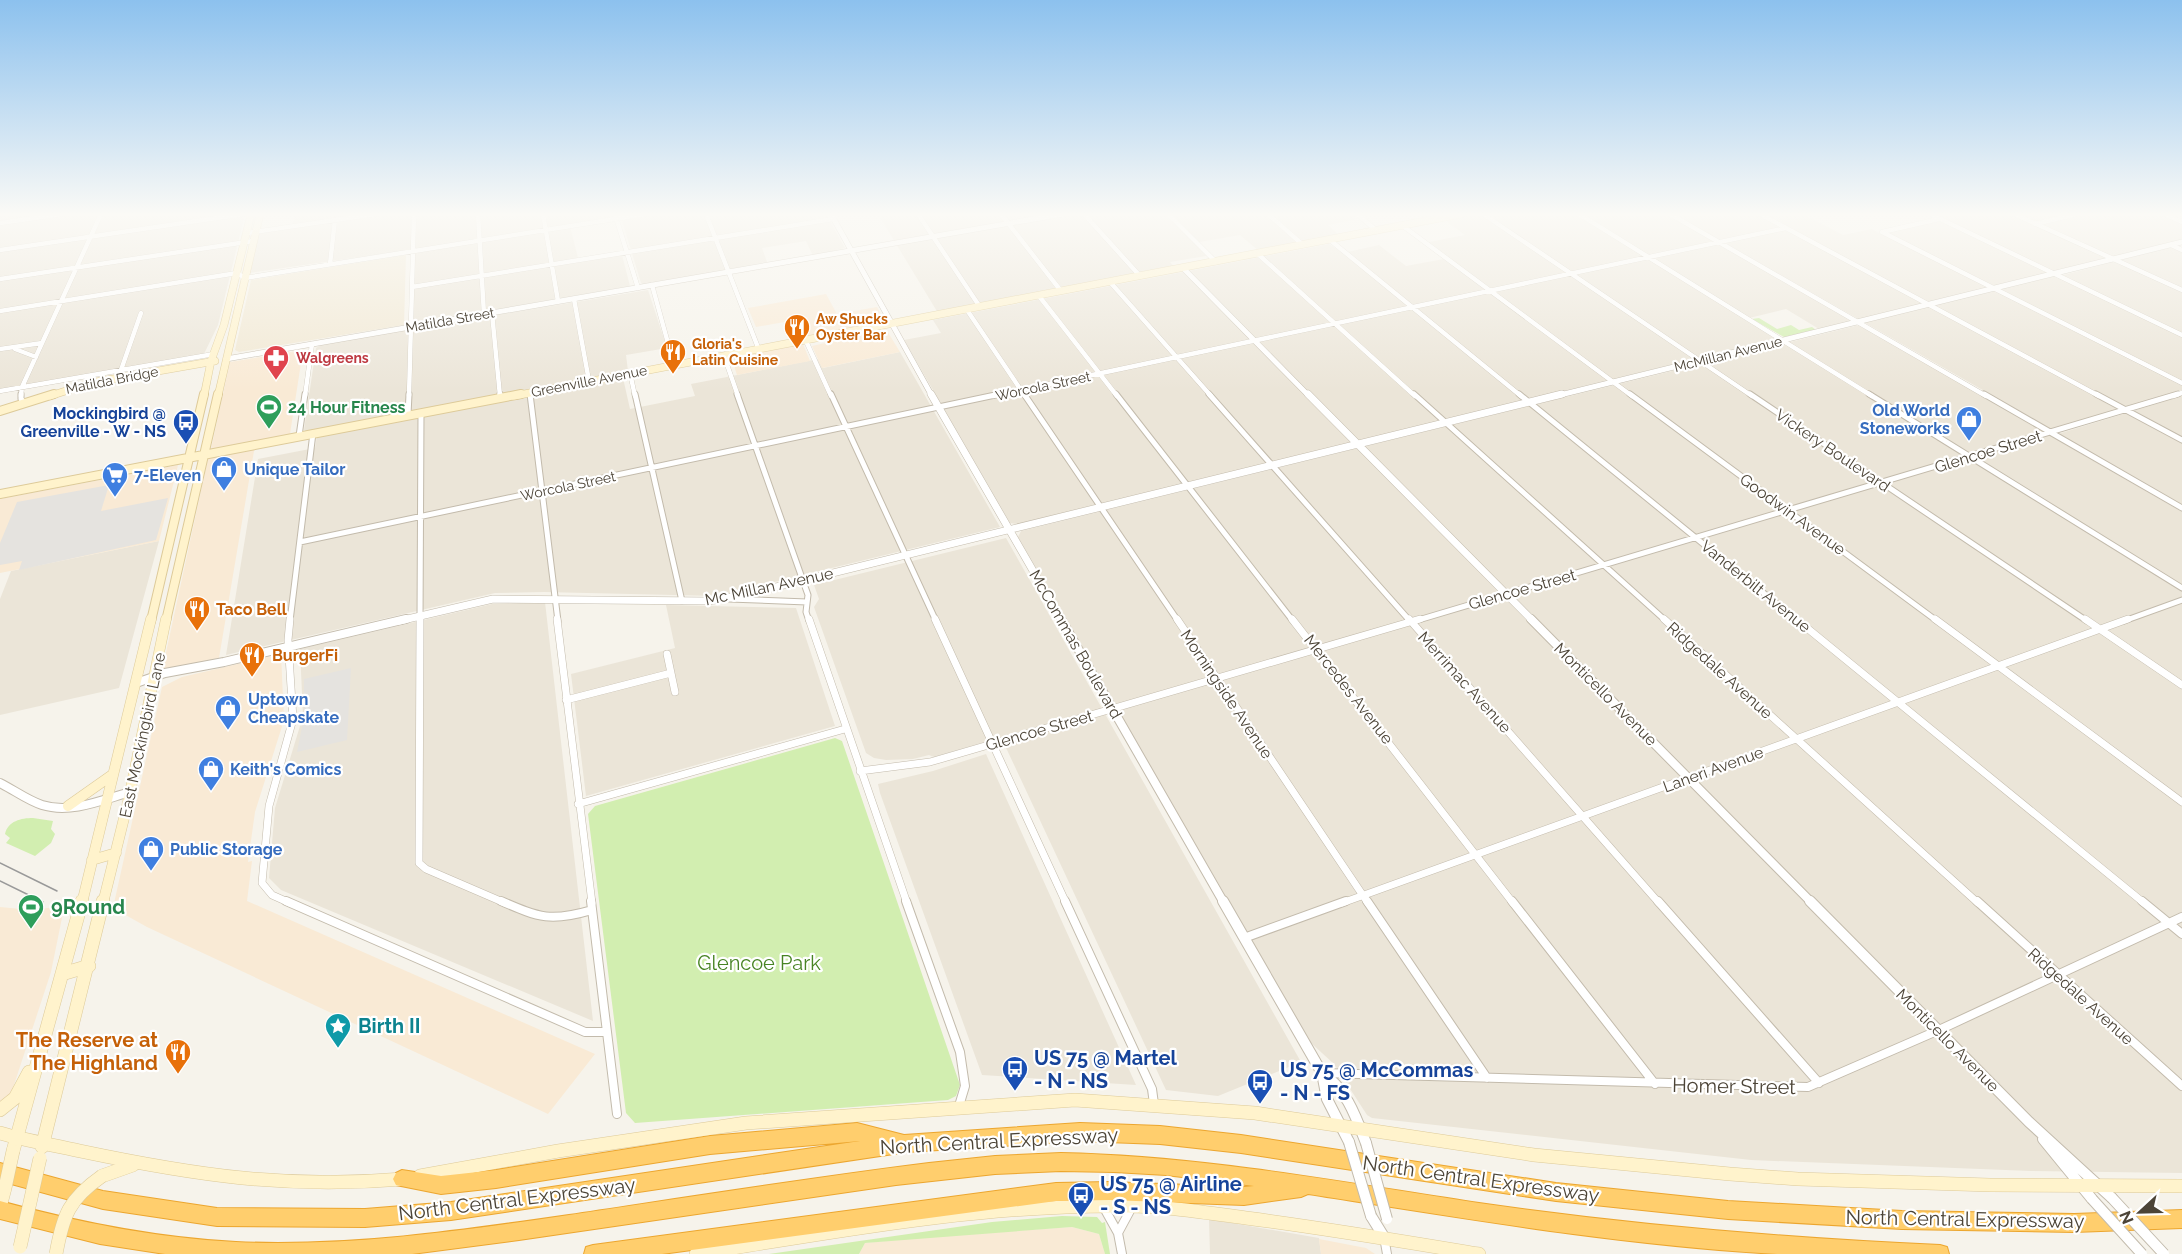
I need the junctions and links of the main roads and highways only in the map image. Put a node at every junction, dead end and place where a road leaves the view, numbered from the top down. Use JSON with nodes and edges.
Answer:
{"nodes":[{"id":1,"x":237,"y":273,"type":"edge"},
{"id":2,"x":245,"y":273,"type":"edge"},
{"id":3,"x":1159,"y":273,"type":"edge"},
{"id":4,"x":212,"y":358,"type":"junction"},
{"id":5,"x":226,"y":359,"type":"junction"},
{"id":6,"x":0,"y":411,"type":"edge"},
{"id":7,"x":205,"y":453,"type":"junction"},
{"id":8,"x":191,"y":456,"type":"junction"},
{"id":9,"x":0,"y":494,"type":"edge"},
{"id":10,"x":184,"y":544,"type":"junction"},
{"id":11,"x":168,"y":548,"type":"junction"},
{"id":12,"x":171,"y":601,"type":"junction"},
{"id":13,"x":154,"y":605,"type":"junction"},
{"id":14,"x":139,"y":742,"type":"junction"},
{"id":15,"x":119,"y":747,"type":"junction"},
{"id":16,"x":112,"y":775,"type":"junction"},
{"id":17,"x":68,"y":806,"type":"road end"},
{"id":18,"x":116,"y":853,"type":"junction"},
{"id":19,"x":92,"y":860,"type":"junction"},
{"id":20,"x":88,"y":966,"type":"junction"},
{"id":21,"x":62,"y":974,"type":"junction"},
{"id":22,"x":39,"y":1051,"type":"junction"},
{"id":23,"x":0,"y":1110,"type":"edge"},
{"id":24,"x":0,"y":1133,"type":"edge"},
{"id":25,"x":43,"y":1143,"type":"junction"},
{"id":26,"x":908,"y":1143,"type":"junction"},
{"id":27,"x":15,"y":1144,"type":"junction"},
{"id":28,"x":134,"y":1165,"type":"junction"},
{"id":29,"x":0,"y":1172,"type":"edge"},
{"id":30,"x":402,"y":1179,"type":"junction"},
{"id":31,"x":1314,"y":1186,"type":"junction"},
{"id":32,"x":2182,"y":1186,"type":"edge"},
{"id":33,"x":0,"y":1209,"type":"edge"},
{"id":34,"x":2182,"y":1219,"type":"edge"},
{"id":35,"x":19,"y":1250,"type":"edge"},
{"id":36,"x":56,"y":1254,"type":"edge"},
{"id":37,"x":593,"y":1254,"type":"edge"},
{"id":38,"x":696,"y":1254,"type":"edge"},
{"id":39,"x":1479,"y":1254,"type":"edge"},
{"id":40,"x":1940,"y":1254,"type":"edge"}],
"edges":[{"from":1,"to":4,"type":"main road","name":"East Mockingbird Lane"},
{"from":2,"to":5,"type":"main road","name":"East Mockingbird Lane"},
{"from":3,"to":7,"type":"main road","name":"Greenville Avenue"},
{"from":4,"to":5,"type":"main road","name":"Matilda Bridge"},
{"from":4,"to":6,"type":"main road","name":"Matilda Bridge"},
{"from":4,"to":8,"type":"main road","name":"East Mockingbird Lane"},
{"from":5,"to":7,"type":"main road","name":"East Mockingbird Lane"},
{"from":7,"to":8,"type":"main road","name":"Greenville Avenue"},
{"from":7,"to":10,"type":"main road","name":"East Mockingbird Lane"},
{"from":8,"to":9,"type":"main road","name":"Greenville Avenue"},
{"from":8,"to":11,"type":"main road","name":"East Mockingbird Lane"},
{"from":10,"to":11,"type":"main road"},
{"from":10,"to":12,"type":"main road","name":"East Mockingbird Lane"},
{"from":11,"to":13,"type":"main road","name":"East Mockingbird Lane"},
{"from":12,"to":13,"type":"main road"},
{"from":12,"to":14,"type":"main road","name":"East Mockingbird Lane"},
{"from":13,"to":15,"type":"main road","name":"East Mockingbird Lane"},
{"from":14,"to":15,"type":"main road"},
{"from":14,"to":18,"type":"main road","name":"East Mockingbird Lane"},
{"from":15,"to":16,"type":"main road","name":"East Mockingbird Lane"},
{"from":16,"to":17,"type":"main road"},
{"from":16,"to":19,"type":"main road","name":"East Mockingbird Lane"},
{"from":18,"to":19,"type":"main road"},
{"from":18,"to":20,"type":"main road","name":"East Mockingbird Lane"},
{"from":19,"to":21,"type":"main road","name":"East Mockingbird Lane"},
{"from":20,"to":21,"type":"main road"},
{"from":20,"to":25,"type":"main road","name":"East Mockingbird Lane"},
{"from":21,"to":22,"type":"main road","name":"East Mockingbird Lane"},
{"from":22,"to":23,"type":"main road"},
{"from":22,"to":27,"type":"main road","name":"East Mockingbird Lane"},
{"from":24,"to":27,"type":"main road","name":"North Central Expressway"},
{"from":25,"to":27,"type":"main road","name":"North Central Expressway"},
{"from":25,"to":28,"type":"main road","name":"North Central Expressway"},
{"from":25,"to":35,"type":"main road","name":"East Mockingbird Lane","bridge":true},
{"from":26,"to":29,"type":"highway","name":"North Central Expressway"},
{"from":26,"to":30,"type":"highway"},
{"from":26,"to":34,"type":"highway","name":"North Central Expressway"},
{"from":27,"to":33,"type":"main road","name":"East Mockingbird Lane","bridge":true},
{"from":28,"to":30,"type":"main road","name":"North Central Expressway"},
{"from":28,"to":36,"type":"main road","bridge":true},
{"from":30,"to":32,"type":"main road","name":"North Central Expressway"},
{"from":31,"to":33,"type":"highway","name":"North Central Expressway"},
{"from":31,"to":37,"type":"highway"},
{"from":31,"to":40,"type":"highway","name":"North Central Expressway"},
{"from":38,"to":39,"type":"main road"}]}
